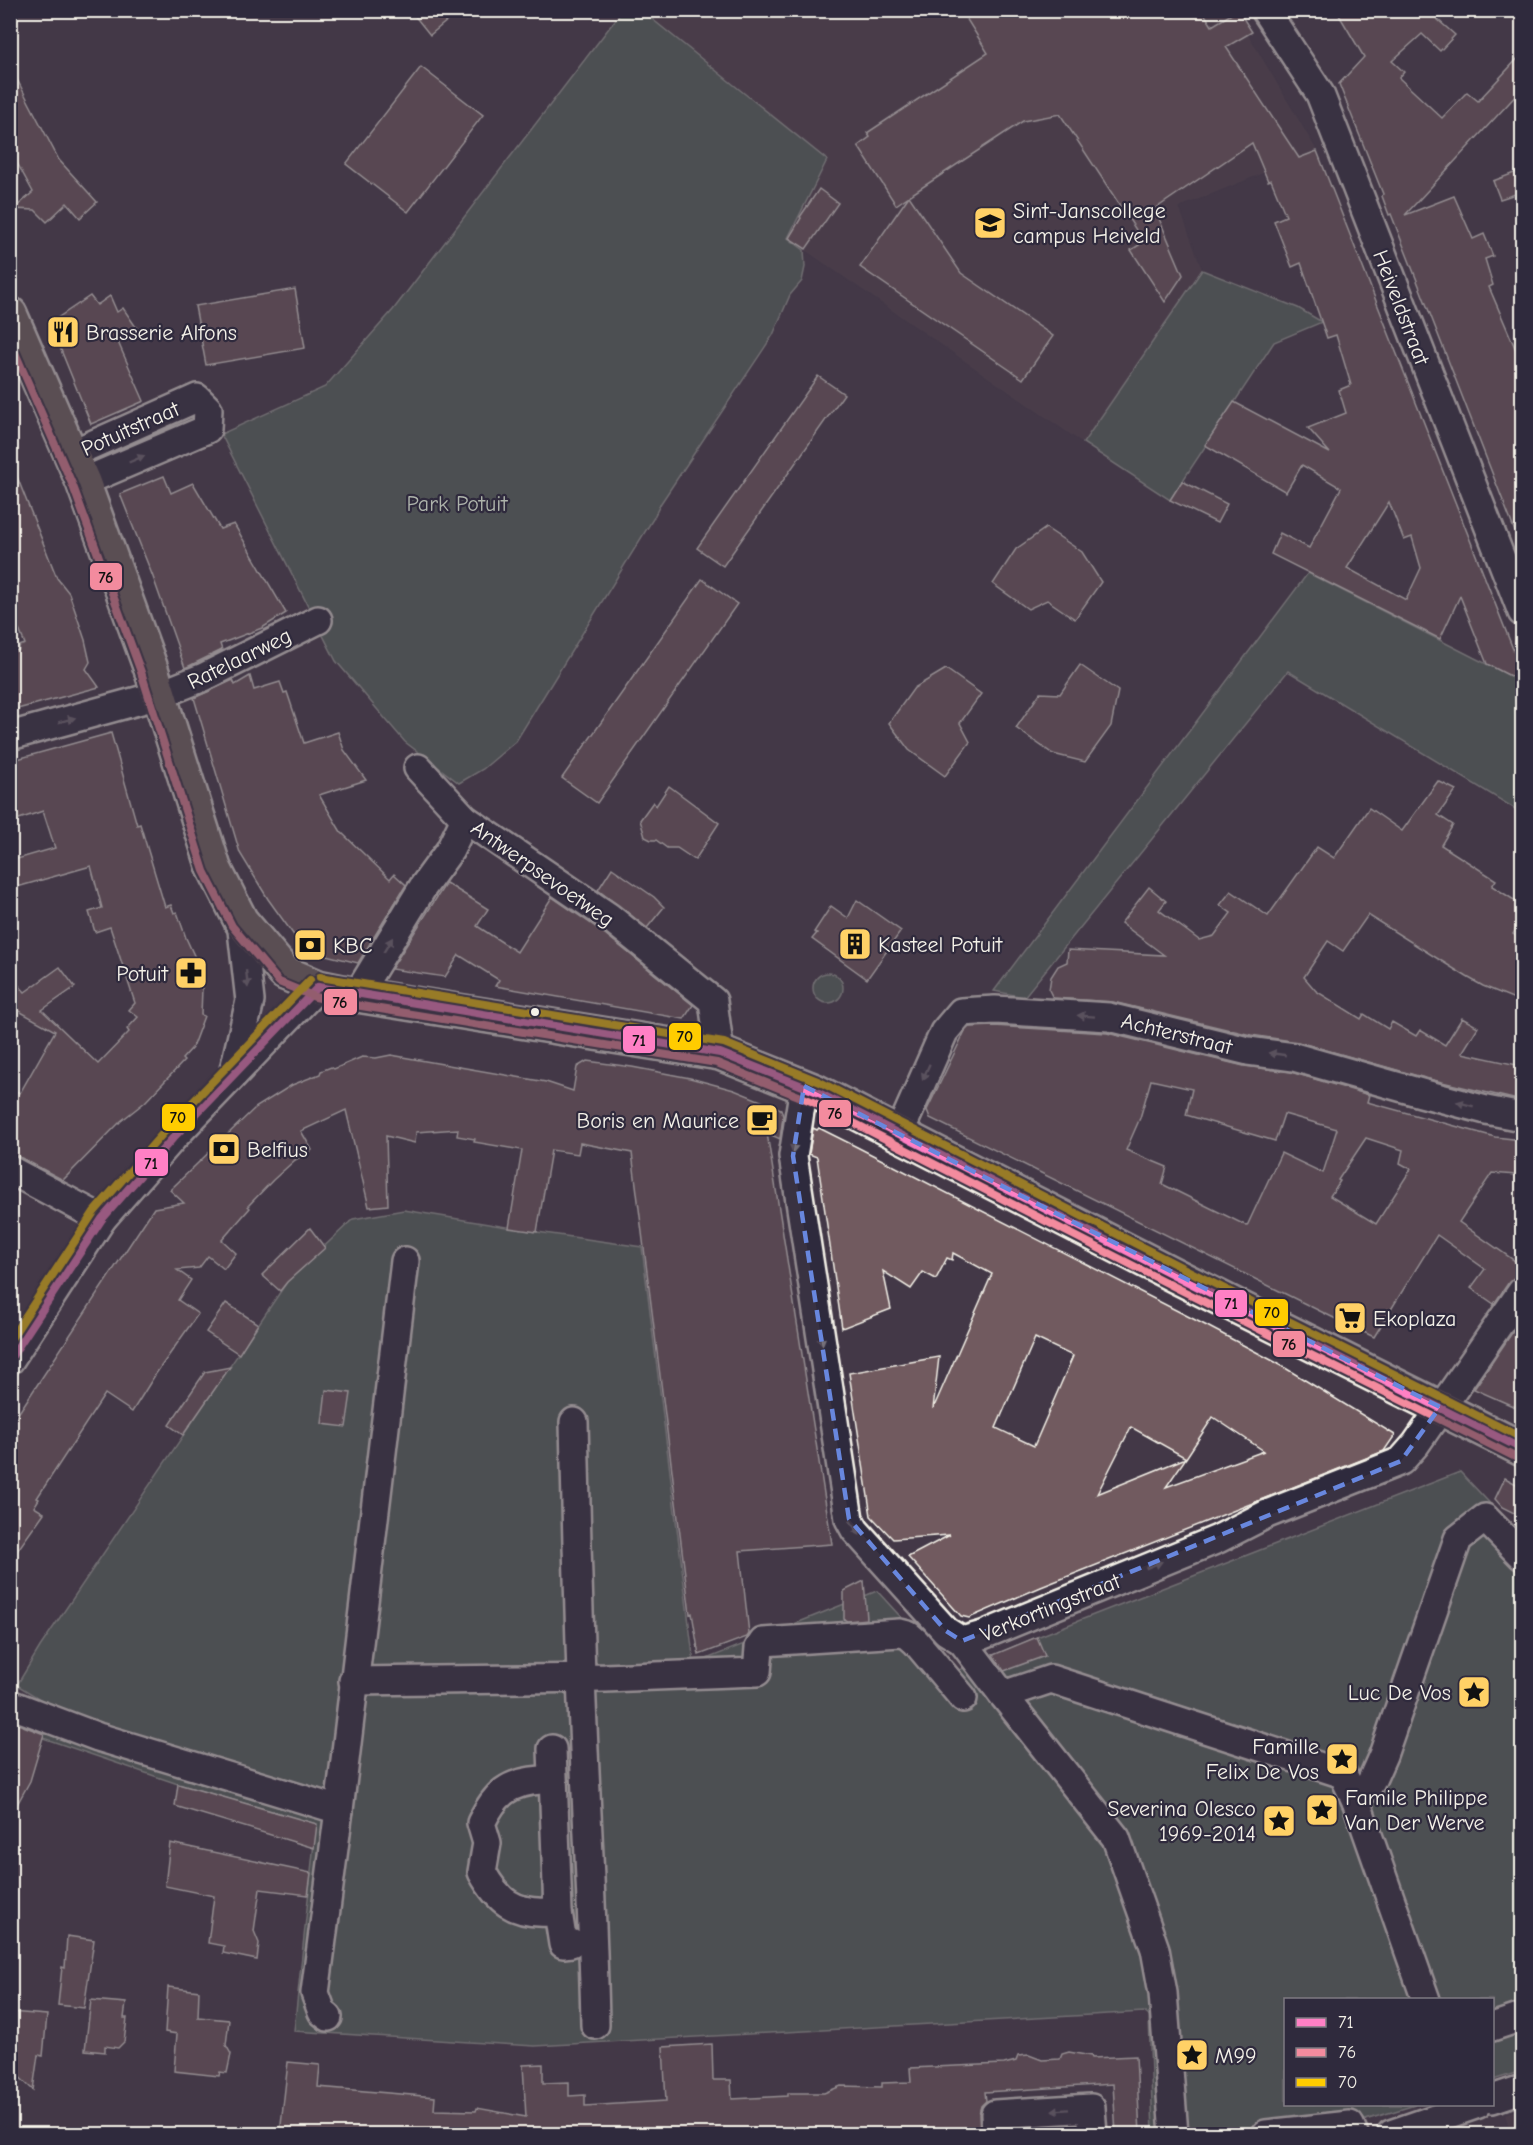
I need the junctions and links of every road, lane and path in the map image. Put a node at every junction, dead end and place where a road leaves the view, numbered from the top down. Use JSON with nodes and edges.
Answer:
{"nodes":[{"id":1,"x":1265,"y":10,"type":"edge"},
{"id":2,"x":10,"y":314,"type":"edge"},
{"id":3,"x":1520,"y":598,"type":"edge"},
{"id":4,"x":318,"y":620,"type":"dead end"},
{"id":5,"x":159,"y":695,"type":"junction"},
{"id":6,"x":10,"y":736,"type":"edge"},
{"id":7,"x":418,"y":768,"type":"dead end"},
{"id":8,"x":465,"y":819,"type":"junction"},
{"id":9,"x":241,"y":921,"type":"junction"},
{"id":10,"x":318,"y":987,"type":"junction"},
{"id":11,"x":357,"y":995,"type":"junction"},
{"id":12,"x":720,"y":1053,"type":"junction"},
{"id":13,"x":232,"y":1076,"type":"junction"},
{"id":14,"x":804,"y":1086,"type":"junction"},
{"id":15,"x":1522,"y":1116,"type":"edge"},
{"id":16,"x":899,"y":1134,"type":"junction"},
{"id":17,"x":10,"y":1170,"type":"edge"},
{"id":18,"x":102,"y":1219,"type":"junction"},
{"id":19,"x":405,"y":1261,"type":"dead end"},
{"id":20,"x":1522,"y":1291,"type":"edge"},
{"id":21,"x":10,"y":1360,"type":"edge"},
{"id":22,"x":1440,"y":1407,"type":"junction"},
{"id":23,"x":574,"y":1422,"type":"dead end"},
{"id":24,"x":1522,"y":1449,"type":"edge"},
{"id":25,"x":1522,"y":1556,"type":"edge"},
{"id":26,"x":962,"y":1641,"type":"junction"},
{"id":27,"x":581,"y":1677,"type":"junction"},
{"id":28,"x":353,"y":1681,"type":"junction"},
{"id":29,"x":1003,"y":1695,"type":"junction"},
{"id":30,"x":963,"y":1698,"type":"dead end"},
{"id":31,"x":10,"y":1704,"type":"edge"},
{"id":32,"x":552,"y":1749,"type":"dead end"},
{"id":33,"x":548,"y":1779,"type":"junction"},
{"id":34,"x":1356,"y":1801,"type":"junction"},
{"id":35,"x":339,"y":1810,"type":"junction"},
{"id":36,"x":573,"y":1852,"type":"junction"},
{"id":37,"x":554,"y":1912,"type":"junction"},
{"id":38,"x":584,"y":1942,"type":"junction"},
{"id":39,"x":1425,"y":1998,"type":"edge"},
{"id":40,"x":328,"y":2016,"type":"dead end"},
{"id":41,"x":1522,"y":2017,"type":"edge"},
{"id":42,"x":595,"y":2025,"type":"dead end"},
{"id":43,"x":1494,"y":2026,"type":"edge"},
{"id":44,"x":1522,"y":2089,"type":"edge"},
{"id":45,"x":1494,"y":2098,"type":"edge"},
{"id":46,"x":1468,"y":2106,"type":"edge"},
{"id":47,"x":996,"y":2134,"type":"edge"},
{"id":48,"x":1093,"y":2134,"type":"edge"},
{"id":49,"x":1174,"y":2134,"type":"edge"},
{"id":50,"x":1266,"y":2134,"type":"edge"},
{"id":51,"x":1354,"y":2134,"type":"edge"},
{"id":52,"x":1391,"y":2134,"type":"edge"}],
"edges":[{"from":1,"to":3,"type":"street","name":"Heiveldstraat"},
{"from":2,"to":5,"type":"main road"},
{"from":4,"to":5,"type":"street","name":"Ratelaarweg"},
{"from":6,"to":5,"type":"street","name":"Ratelaarweg","one_way":true},
{"from":5,"to":9,"type":"main road"},
{"from":7,"to":8,"type":"street"},
{"from":11,"to":8,"type":"street","name":"Antwerpsevoetweg","one_way":true},
{"from":8,"to":12,"type":"street","name":"Antwerpsevoetweg"},
{"from":9,"to":10,"type":"main road"},
{"from":9,"to":13,"type":"street","one_way":true},
{"from":10,"to":11,"type":"main road"},
{"from":10,"to":13,"type":"street"},
{"from":11,"to":12,"type":"main road"},
{"from":12,"to":14,"type":"main road"},
{"from":13,"to":18,"type":"street"},
{"from":14,"to":16,"type":"main road"},
{"from":14,"to":26,"type":"street","name":"Verkortingstraat","one_way":true},
{"from":15,"to":16,"type":"street","name":"Achterstraat","one_way":true},
{"from":16,"to":22,"type":"main road"},
{"from":17,"to":18,"type":"street"},
{"from":18,"to":21,"type":"street"},
{"from":19,"to":28,"type":"street"},
{"from":20,"to":22,"type":"street","name":"Verkortingstraat"},
{"from":22,"to":24,"type":"main road"},
{"from":26,"to":22,"type":"street","name":"Verkortingstraat","one_way":true},
{"from":23,"to":27,"type":"street"},
{"from":25,"to":34,"type":"street"},
{"from":26,"to":29,"type":"street"},
{"from":27,"to":28,"type":"street"},
{"from":27,"to":30,"type":"street"},
{"from":27,"to":36,"type":"street"},
{"from":28,"to":35,"type":"street"},
{"from":29,"to":34,"type":"street"},
{"from":29,"to":49,"type":"street"},
{"from":31,"to":35,"type":"street"},
{"from":32,"to":33,"type":"street"},
{"from":33,"to":36,"type":"street"},
{"from":33,"to":37,"type":"street"},
{"from":34,"to":39,"type":"street"},
{"from":35,"to":40,"type":"street"},
{"from":36,"to":37,"type":"street"},
{"from":36,"to":38,"type":"street"},
{"from":37,"to":38,"type":"street"},
{"from":38,"to":42,"type":"street"},
{"from":41,"to":43,"type":"street"},
{"from":44,"to":45,"type":"street"},
{"from":46,"to":52,"type":"street"},
{"from":48,"to":47,"type":"street","one_way":true},
{"from":50,"to":51,"type":"street"}]}
